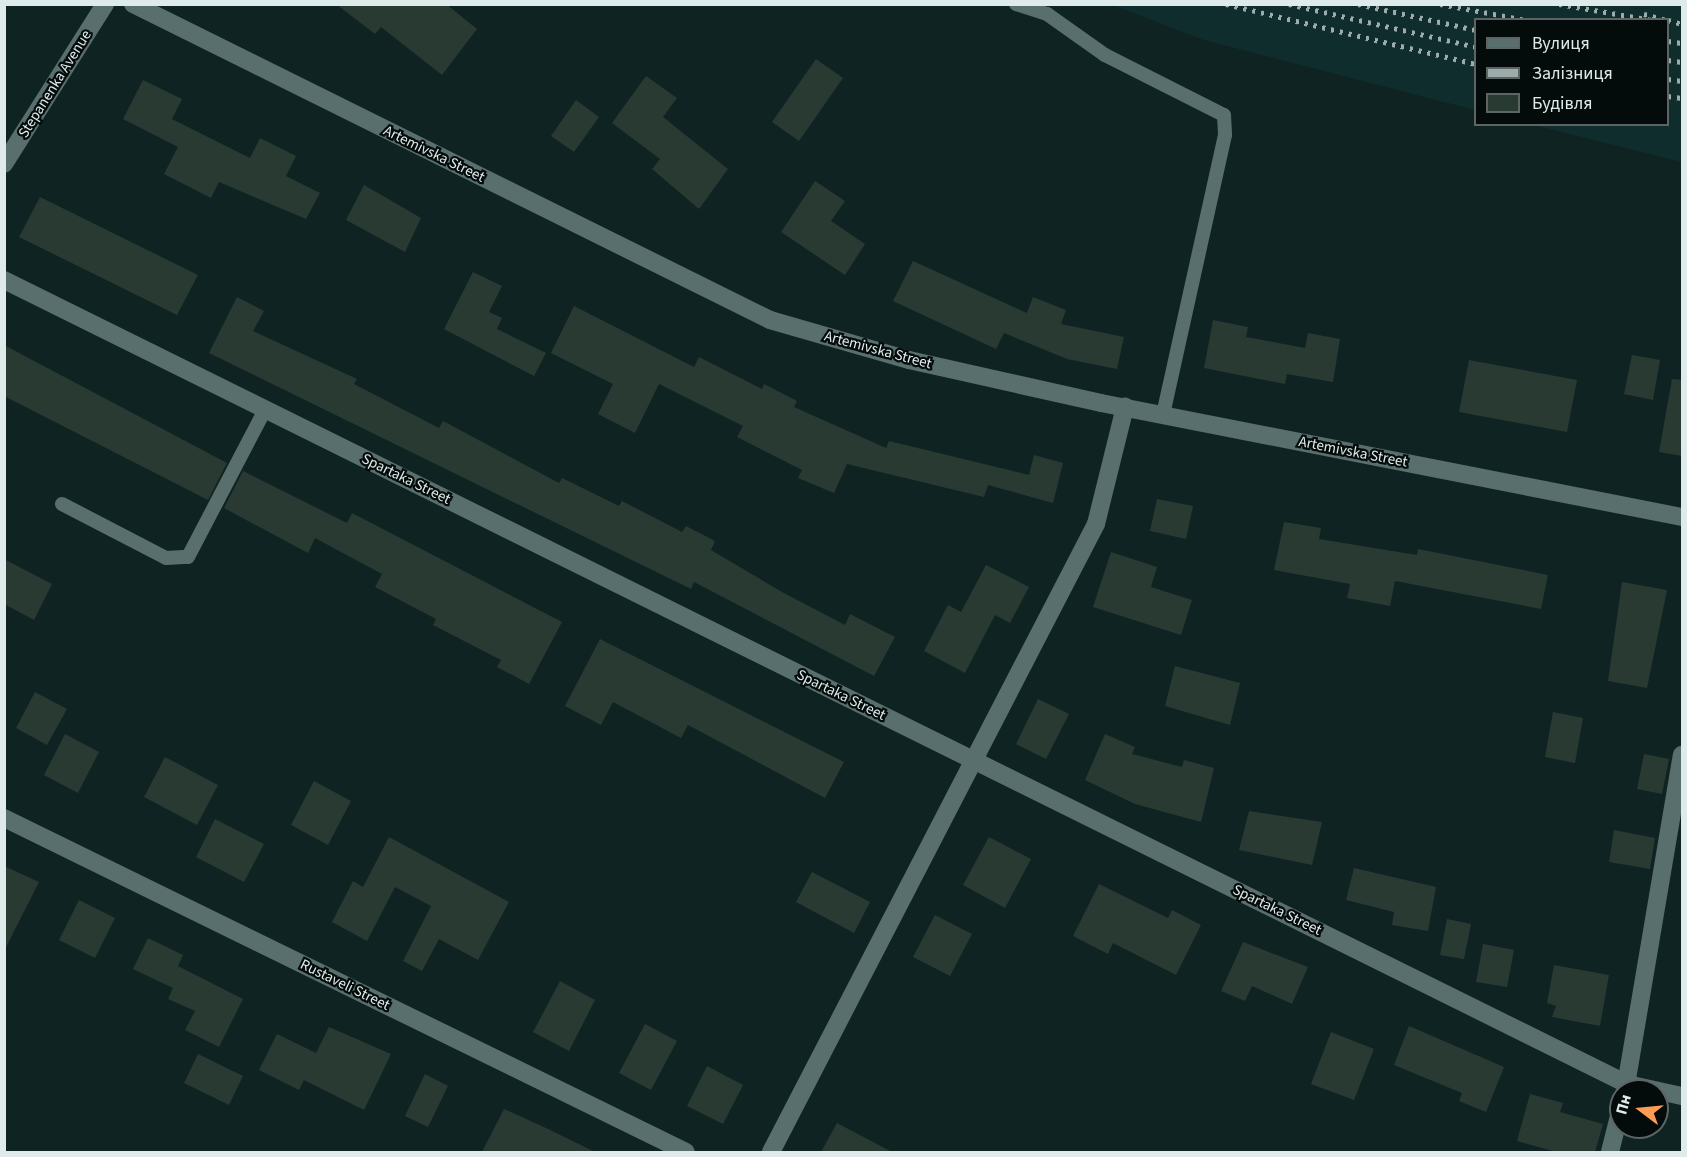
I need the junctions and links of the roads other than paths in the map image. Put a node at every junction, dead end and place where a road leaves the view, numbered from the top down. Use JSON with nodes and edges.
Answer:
{"nodes":[{"id":1,"x":105,"y":4,"type":"edge"},
{"id":2,"x":134,"y":4,"type":"edge"},
{"id":3,"x":1017,"y":4,"type":"edge"},
{"id":4,"x":4,"y":164,"type":"edge"},
{"id":5,"x":4,"y":280,"type":"edge"},
{"id":6,"x":1125,"y":407,"type":"junction"},
{"id":7,"x":265,"y":410,"type":"junction"},
{"id":8,"x":1163,"y":415,"type":"junction"},
{"id":9,"x":62,"y":504,"type":"dead end"},
{"id":10,"x":1683,"y":517,"type":"edge"},
{"id":11,"x":1683,"y":755,"type":"edge"},
{"id":12,"x":972,"y":760,"type":"junction"},
{"id":13,"x":4,"y":818,"type":"edge"},
{"id":14,"x":1610,"y":1079,"type":"edge"},
{"id":15,"x":1627,"y":1079,"type":"edge"},
{"id":16,"x":686,"y":1152,"type":"edge"},
{"id":17,"x":771,"y":1152,"type":"edge"}],
"edges":[{"from":1,"to":4,"type":"street","name":"Stepanenka Avenue"},
{"from":2,"to":6,"type":"street","name":"Artemivska Street"},
{"from":3,"to":8,"type":"lane"},
{"from":5,"to":7,"type":"street","name":"Spartaka Street"},
{"from":6,"to":8,"type":"street","name":"Artemivska Street"},
{"from":6,"to":12,"type":"street"},
{"from":7,"to":9,"type":"lane"},
{"from":7,"to":12,"type":"street","name":"Spartaka Street"},
{"from":8,"to":10,"type":"street","name":"Artemivska Street"},
{"from":11,"to":15,"type":"street"},
{"from":12,"to":14,"type":"street","name":"Spartaka Street"},
{"from":12,"to":17,"type":"street"},
{"from":13,"to":16,"type":"street","name":"Rustaveli Street"}]}
